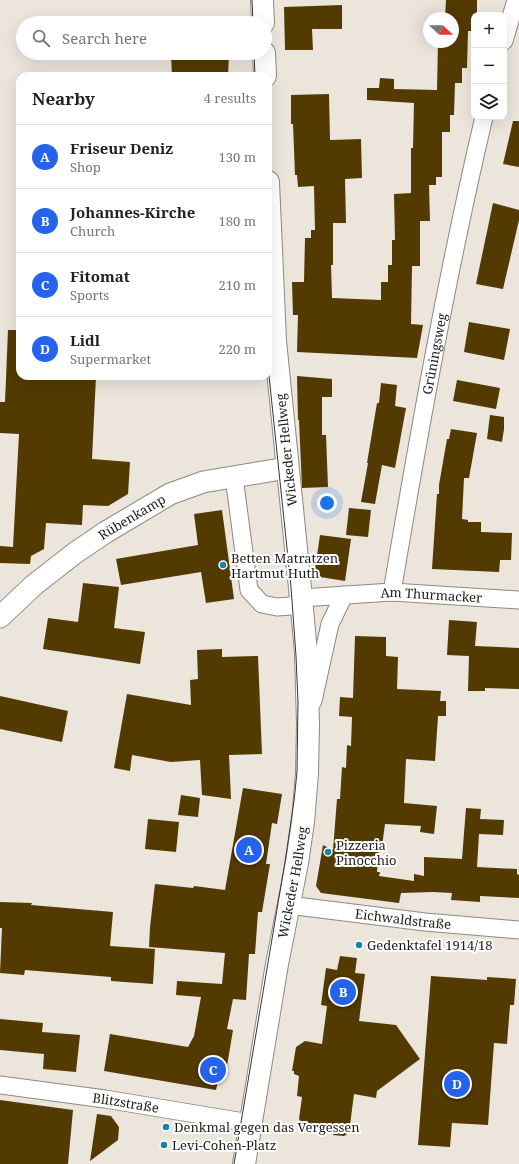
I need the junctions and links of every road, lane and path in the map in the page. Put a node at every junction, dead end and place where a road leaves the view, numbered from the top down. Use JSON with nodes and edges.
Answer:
{"nodes":[{"id":1,"x":262,"y":0,"type":"edge"},
{"id":2,"x":516,"y":7,"type":"edge"},
{"id":3,"x":263,"y":16,"type":"edge"},
{"id":4,"x":507,"y":32,"type":"edge"},
{"id":5,"x":264,"y":60,"type":"edge"},
{"id":6,"x":264,"y":72,"type":"edge"},
{"id":7,"x":483,"y":120,"type":"edge"},
{"id":8,"x":272,"y":273,"type":"edge"},
{"id":9,"x":288,"y":468,"type":"junction"},
{"id":10,"x":234,"y":477,"type":"junction"},
{"id":11,"x":392,"y":592,"type":"junction"},
{"id":12,"x":344,"y":595,"type":"junction"},
{"id":13,"x":301,"y":598,"type":"junction"},
{"id":14,"x":519,"y":600,"type":"edge"},
{"id":15,"x":0,"y":617,"type":"edge"},
{"id":16,"x":308,"y":724,"type":"junction"},
{"id":17,"x":288,"y":905,"type":"junction"},
{"id":18,"x":519,"y":930,"type":"edge"},
{"id":19,"x":0,"y":1085,"type":"edge"},
{"id":20,"x":250,"y":1124,"type":"junction"},
{"id":21,"x":244,"y":1164,"type":"edge"}],
"edges":[{"from":1,"to":3,"type":"main road"},
{"from":2,"to":4,"type":"street"},
{"from":5,"to":6,"type":"main road"},
{"from":7,"to":11,"type":"street","name":"Grüningsweg"},
{"from":8,"to":9,"type":"main road","name":"Wickeder Hellweg"},
{"from":9,"to":10,"type":"street","name":"Rübenkamp"},
{"from":9,"to":13,"type":"main road","name":"Wickeder Hellweg"},
{"from":10,"to":13,"type":"street"},
{"from":10,"to":15,"type":"street","name":"Rübenkamp"},
{"from":11,"to":12,"type":"street","name":"Am Thurmacker"},
{"from":11,"to":14,"type":"street","name":"Am Thurmacker"},
{"from":12,"to":13,"type":"street","name":"Am Thurmacker"},
{"from":12,"to":16,"type":"street"},
{"from":13,"to":16,"type":"main road","name":"Wickeder Hellweg"},
{"from":16,"to":17,"type":"main road","name":"Wickeder Hellweg"},
{"from":17,"to":18,"type":"street","name":"Eichwaldstraße"},
{"from":17,"to":20,"type":"main road","name":"Wickeder Hellweg"},
{"from":19,"to":20,"type":"street","name":"Blitzstraße"},
{"from":20,"to":21,"type":"main road","name":"Wickeder Hellweg"}]}
